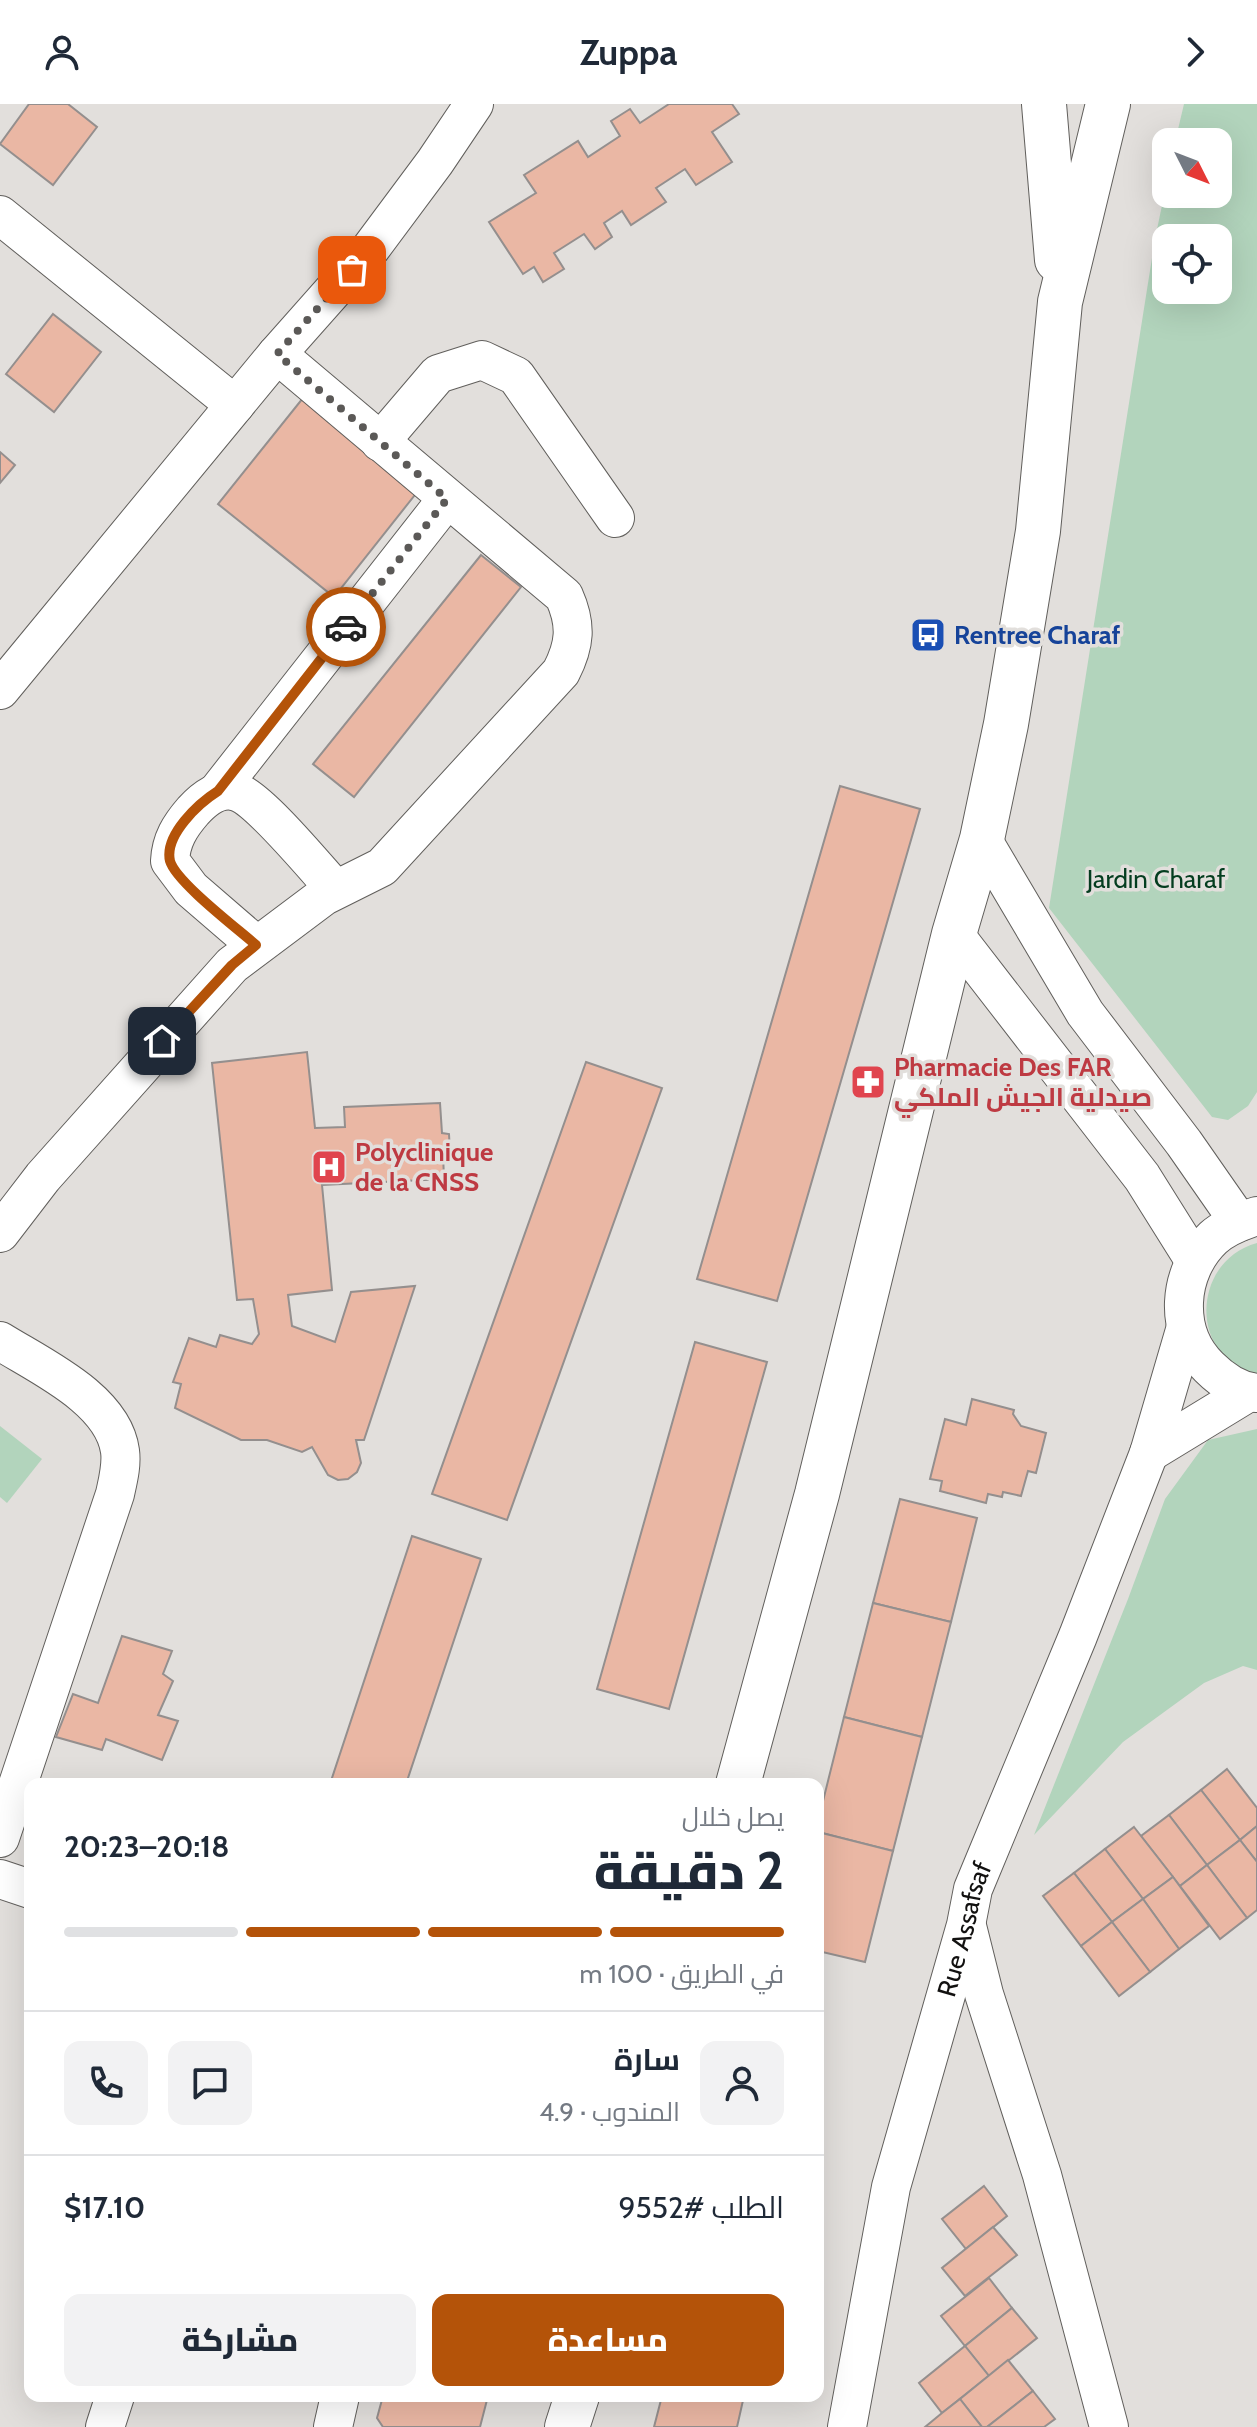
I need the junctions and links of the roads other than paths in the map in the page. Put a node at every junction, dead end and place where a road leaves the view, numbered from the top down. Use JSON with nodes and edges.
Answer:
{"nodes":[{"id":1,"x":474,"y":104,"type":"edge"},
{"id":2,"x":1044,"y":104,"type":"edge"},
{"id":3,"x":1108,"y":104,"type":"edge"},
{"id":4,"x":1139,"y":104,"type":"edge"},
{"id":5,"x":1095,"y":155,"type":"junction"},
{"id":6,"x":0,"y":215,"type":"edge"},
{"id":7,"x":1060,"y":302,"type":"junction"},
{"id":8,"x":277,"y":354,"type":"junction"},
{"id":9,"x":235,"y":405,"type":"junction"},
{"id":10,"x":380,"y":442,"type":"junction"},
{"id":11,"x":447,"y":499,"type":"junction"},
{"id":12,"x":615,"y":518,"type":"dead end"},
{"id":13,"x":0,"y":690,"type":"edge"},
{"id":14,"x":218,"y":791,"type":"junction"},
{"id":15,"x":982,"y":839,"type":"junction"},
{"id":16,"x":335,"y":889,"type":"junction"},
{"id":17,"x":954,"y":934,"type":"junction"},
{"id":18,"x":256,"y":945,"type":"junction"},
{"id":19,"x":1248,"y":1219,"type":"edge"},
{"id":20,"x":0,"y":1233,"type":"edge"},
{"id":21,"x":1194,"y":1260,"type":"junction"},
{"id":22,"x":1185,"y":1330,"type":"junction"},
{"id":23,"x":0,"y":1341,"type":"edge"},
{"id":24,"x":1253,"y":1393,"type":"edge"},
{"id":25,"x":1149,"y":1453,"type":"junction"},
{"id":26,"x":740,"y":1778,"type":"edge"},
{"id":27,"x":0,"y":1838,"type":"edge"},
{"id":28,"x":0,"y":1879,"type":"edge"},
{"id":29,"x":24,"y":1887,"type":"edge"},
{"id":30,"x":966,"y":1925,"type":"junction"},
{"id":31,"x":113,"y":2402,"type":"edge"},
{"id":32,"x":339,"y":2402,"type":"edge"},
{"id":33,"x":575,"y":2402,"type":"edge"},
{"id":34,"x":105,"y":2427,"type":"edge"},
{"id":35,"x":333,"y":2427,"type":"edge"},
{"id":36,"x":567,"y":2427,"type":"edge"},
{"id":37,"x":847,"y":2427,"type":"edge"},
{"id":38,"x":1109,"y":2427,"type":"edge"}],
"edges":[{"from":1,"to":8,"type":"street"},
{"from":2,"to":7,"type":"main road"},
{"from":3,"to":5,"type":"main road"},
{"from":4,"to":5,"type":"main road"},
{"from":5,"to":7,"type":"main road"},
{"from":6,"to":9,"type":"street"},
{"from":7,"to":15,"type":"main road"},
{"from":8,"to":9,"type":"street"},
{"from":8,"to":10,"type":"street"},
{"from":9,"to":13,"type":"street"},
{"from":10,"to":11,"type":"street"},
{"from":10,"to":12,"type":"street"},
{"from":11,"to":14,"type":"street"},
{"from":11,"to":16,"type":"street"},
{"from":14,"to":16,"type":"street"},
{"from":14,"to":18,"type":"street"},
{"from":15,"to":17,"type":"main road"},
{"from":15,"to":19,"type":"street"},
{"from":16,"to":18,"type":"street"},
{"from":17,"to":21,"type":"street"},
{"from":17,"to":26,"type":"main road"},
{"from":18,"to":20,"type":"street"},
{"from":19,"to":21,"type":"street"},
{"from":21,"to":22,"type":"street"},
{"from":22,"to":24,"type":"street"},
{"from":22,"to":25,"type":"street","name":"Rue Assafsaf"},
{"from":23,"to":27,"type":"street"},
{"from":24,"to":25,"type":"street"},
{"from":25,"to":30,"type":"street","name":"Rue Assafsaf"},
{"from":28,"to":29,"type":"street"},
{"from":30,"to":37,"type":"street","name":"Rue Assafsaf"},
{"from":30,"to":38,"type":"street"},
{"from":31,"to":34,"type":"street"},
{"from":32,"to":35,"type":"street"},
{"from":33,"to":36,"type":"main road"}]}
